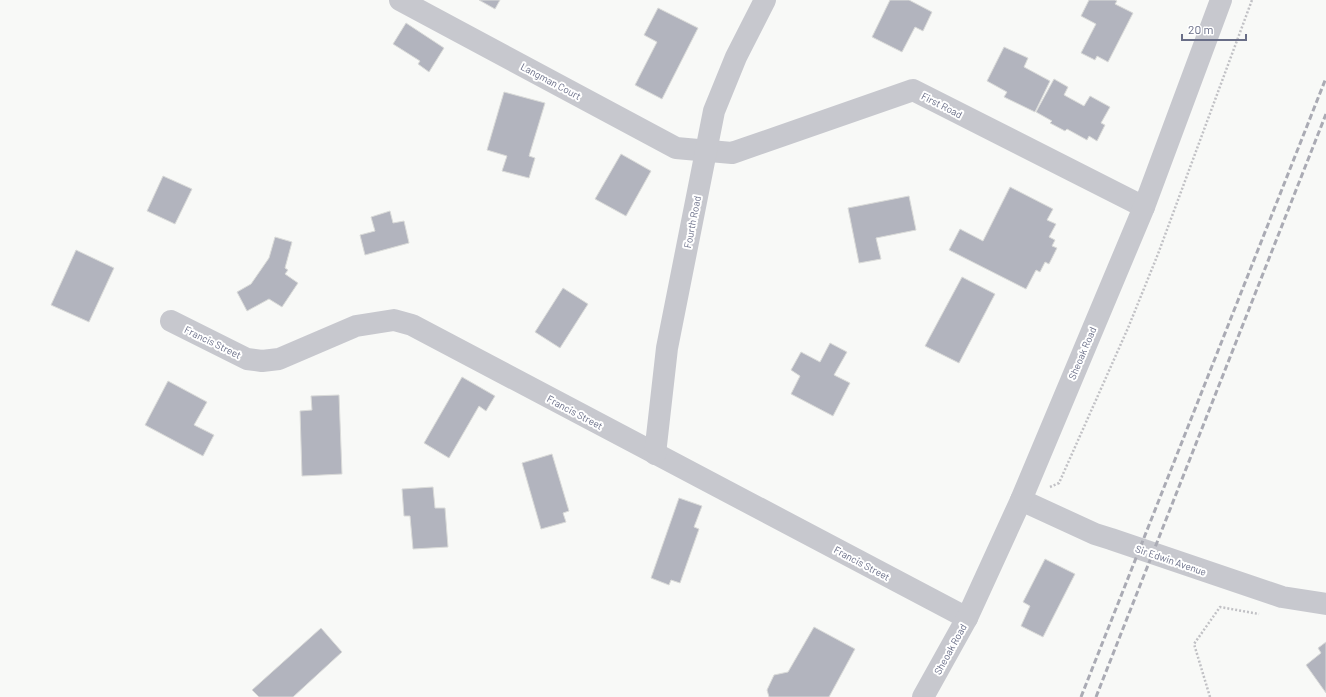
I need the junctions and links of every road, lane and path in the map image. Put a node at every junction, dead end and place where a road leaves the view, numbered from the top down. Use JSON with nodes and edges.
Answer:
{"nodes":[{"id":1,"x":400,"y":0,"type":"edge"},
{"id":2,"x":765,"y":0,"type":"edge"},
{"id":3,"x":1221,"y":0,"type":"edge"},
{"id":4,"x":1252,"y":0,"type":"edge"},
{"id":5,"x":706,"y":151,"type":"junction"},
{"id":6,"x":1144,"y":207,"type":"junction"},
{"id":7,"x":171,"y":321,"type":"dead end"},
{"id":8,"x":656,"y":454,"type":"junction"},
{"id":9,"x":1021,"y":500,"type":"junction"},
{"id":10,"x":1282,"y":597,"type":"junction"},
{"id":11,"x":1326,"y":604,"type":"edge"},
{"id":12,"x":968,"y":618,"type":"junction"},
{"id":13,"x":923,"y":697,"type":"edge"},
{"id":14,"x":1210,"y":697,"type":"edge"}],
"edges":[{"from":1,"to":5,"type":"street","name":"Langman Court"},
{"from":2,"to":5,"type":"street","name":"Fourth Road"},
{"from":3,"to":6,"type":"street","name":"Sheoak Road"},
{"from":4,"to":9,"type":"path"},
{"from":5,"to":6,"type":"street","name":"First Road"},
{"from":5,"to":8,"type":"street","name":"Fourth Road"},
{"from":6,"to":9,"type":"street","name":"Sheoak Road"},
{"from":7,"to":8,"type":"street","name":"Francis Street"},
{"from":8,"to":12,"type":"street","name":"Francis Street"},
{"from":9,"to":10,"type":"street","name":"Sir Edwin Avenue"},
{"from":9,"to":12,"type":"street","name":"Sheoak Road"},
{"from":10,"to":11,"type":"street","name":"Sir Edwin Avenue"},
{"from":10,"to":14,"type":"path"},
{"from":12,"to":13,"type":"street","name":"Sheoak Road"}]}
